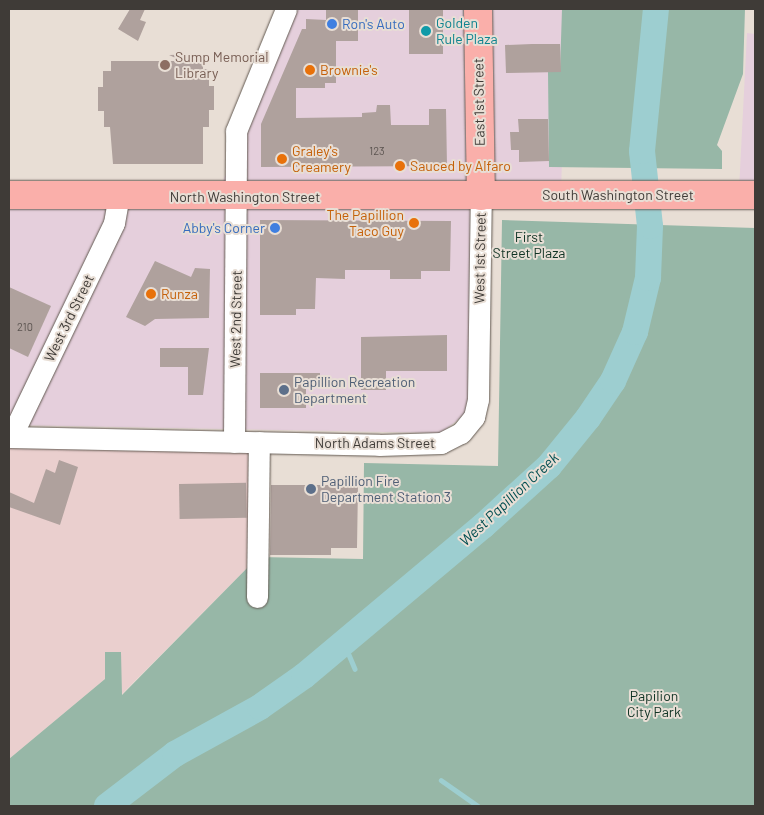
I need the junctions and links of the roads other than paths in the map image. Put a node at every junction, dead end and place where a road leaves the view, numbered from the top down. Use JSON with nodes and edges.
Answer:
{"nodes":[{"id":1,"x":286,"y":9,"type":"edge"},
{"id":2,"x":478,"y":9,"type":"edge"},
{"id":3,"x":9,"y":195,"type":"edge"},
{"id":4,"x":755,"y":195,"type":"edge"},
{"id":5,"x":118,"y":196,"type":"junction"},
{"id":6,"x":481,"y":196,"type":"junction"},
{"id":7,"x":235,"y":197,"type":"junction"},
{"id":8,"x":479,"y":320,"type":"joint"},
{"id":9,"x":10,"y":437,"type":"edge"},
{"id":10,"x":234,"y":442,"type":"junction"},
{"id":11,"x":259,"y":442,"type":"junction"},
{"id":12,"x":257,"y":596,"type":"dead end"}],
"edges":[{"from":1,"to":7,"type":"street","name":"West 2nd Street"},
{"from":2,"to":6,"type":"main road","name":"East 1st Street"},
{"from":3,"to":5,"type":"main road","name":"North Washington Street"},
{"from":4,"to":6,"type":"main road","name":"South Washington Street"},
{"from":5,"to":7,"type":"main road","name":"North Washington Street"},
{"from":5,"to":9,"type":"street","name":"West 3rd Street"},
{"from":6,"to":7,"type":"main road","name":"North Washington Street"},
{"from":6,"to":8,"type":"street","name":"West 1st Street"},
{"from":7,"to":10,"type":"street","name":"West 2nd Street"},
{"from":8,"to":11,"type":"street","name":"North Adams Street"},
{"from":9,"to":10,"type":"street"},
{"from":10,"to":11,"type":"street","name":"North Adams Street"},
{"from":11,"to":12,"type":"street"}]}
